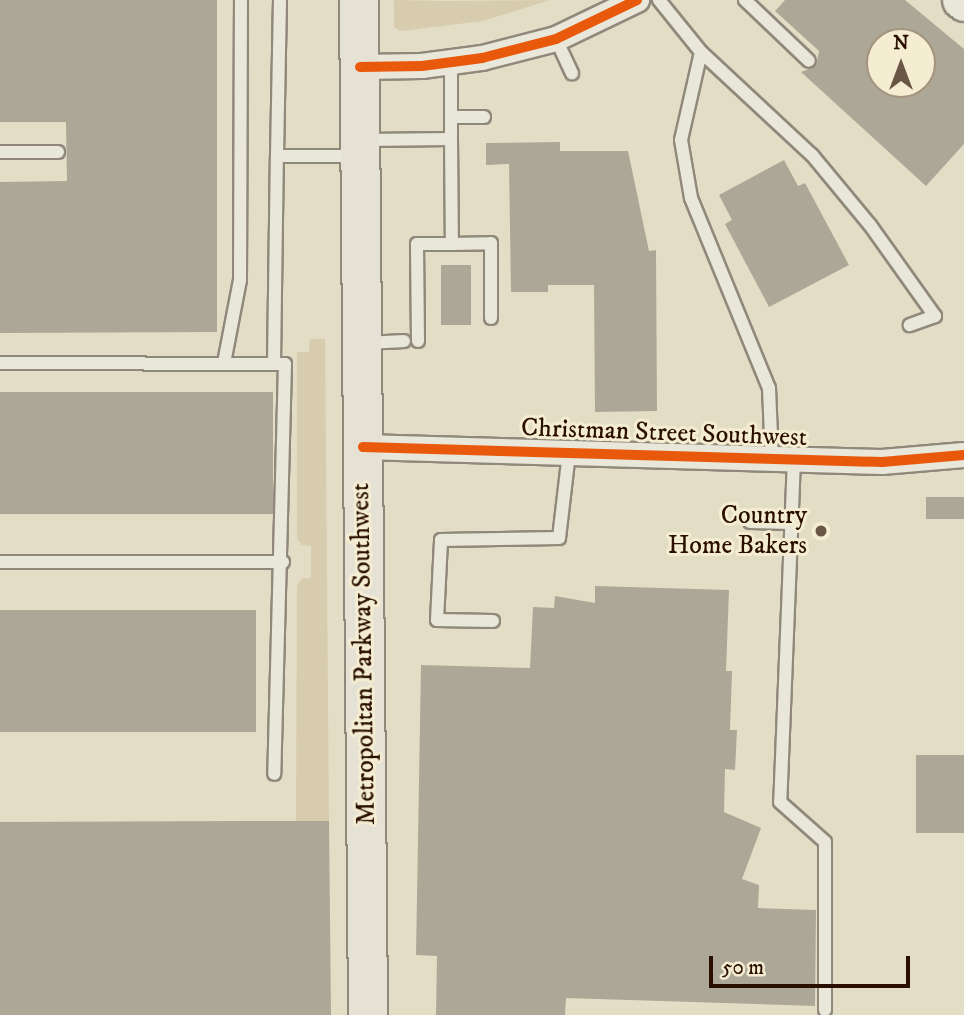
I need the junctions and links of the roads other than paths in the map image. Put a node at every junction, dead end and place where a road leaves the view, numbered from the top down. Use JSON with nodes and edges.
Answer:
{"nodes":[{"id":1,"x":241,"y":0,"type":"edge"},
{"id":2,"x":280,"y":0,"type":"edge"},
{"id":3,"x":359,"y":0,"type":"edge"},
{"id":4,"x":637,"y":0,"type":"edge"},
{"id":5,"x":659,"y":0,"type":"edge"},
{"id":6,"x":745,"y":0,"type":"edge"},
{"id":7,"x":604,"y":7,"type":"edge"},
{"id":8,"x":556,"y":38,"type":"junction"},
{"id":9,"x":701,"y":52,"type":"junction"},
{"id":10,"x":809,"y":61,"type":"dead end"},
{"id":11,"x":451,"y":62,"type":"junction"},
{"id":12,"x":360,"y":67,"type":"junction"},
{"id":13,"x":572,"y":73,"type":"dead end"},
{"id":14,"x":451,"y":117,"type":"junction"},
{"id":15,"x":484,"y":117,"type":"dead end"},
{"id":16,"x":451,"y":139,"type":"junction"},
{"id":17,"x":360,"y":148,"type":"junction"},
{"id":18,"x":0,"y":152,"type":"edge"},
{"id":19,"x":58,"y":152,"type":"dead end"},
{"id":20,"x":277,"y":156,"type":"junction"},
{"id":21,"x":452,"y":244,"type":"junction"},
{"id":22,"x":491,"y":318,"type":"dead end"},
{"id":23,"x":910,"y":325,"type":"dead end"},
{"id":24,"x":362,"y":343,"type":"junction"},
{"id":25,"x":0,"y":363,"type":"edge"},
{"id":26,"x":224,"y":363,"type":"junction"},
{"id":27,"x":274,"y":363,"type":"junction"},
{"id":28,"x":363,"y":447,"type":"junction"},
{"id":29,"x":569,"y":453,"type":"junction"},
{"id":30,"x":964,"y":455,"type":"edge"},
{"id":31,"x":783,"y":459,"type":"junction"},
{"id":32,"x":750,"y":522,"type":"dead end"},
{"id":33,"x":791,"y":523,"type":"junction"},
{"id":34,"x":0,"y":562,"type":"edge"},
{"id":35,"x":283,"y":562,"type":"junction"},
{"id":36,"x":493,"y":621,"type":"dead end"},
{"id":37,"x":275,"y":774,"type":"dead end"},
{"id":38,"x":825,"y":1010,"type":"dead end"},
{"id":39,"x":368,"y":1015,"type":"edge"}],
"edges":[{"from":1,"to":26,"type":"lane"},
{"from":2,"to":20,"type":"lane"},
{"from":3,"to":12,"type":"main road","name":"Metropolitan Parkway Southwest"},
{"from":4,"to":7,"type":"street"},
{"from":5,"to":9,"type":"lane"},
{"from":6,"to":10,"type":"lane"},
{"from":7,"to":8,"type":"street"},
{"from":8,"to":11,"type":"street"},
{"from":8,"to":13,"type":"lane"},
{"from":9,"to":23,"type":"lane"},
{"from":9,"to":31,"type":"lane"},
{"from":11,"to":12,"type":"street"},
{"from":11,"to":14,"type":"lane"},
{"from":12,"to":17,"type":"main road","name":"Metropolitan Parkway Southwest"},
{"from":14,"to":15,"type":"lane"},
{"from":14,"to":16,"type":"lane"},
{"from":16,"to":17,"type":"lane"},
{"from":16,"to":21,"type":"lane"},
{"from":17,"to":20,"type":"lane"},
{"from":17,"to":24,"type":"main road","name":"Metropolitan Parkway Southwest"},
{"from":18,"to":19,"type":"lane"},
{"from":20,"to":27,"type":"lane"},
{"from":21,"to":22,"type":"lane"},
{"from":21,"to":24,"type":"lane"},
{"from":24,"to":28,"type":"main road","name":"Metropolitan Parkway Southwest"},
{"from":25,"to":26,"type":"lane"},
{"from":26,"to":27,"type":"lane"},
{"from":27,"to":35,"type":"lane"},
{"from":28,"to":29,"type":"street","name":"Christman Street Southwest"},
{"from":28,"to":39,"type":"main road","name":"Metropolitan Parkway Southwest"},
{"from":29,"to":31,"type":"street","name":"Christman Street Southwest"},
{"from":29,"to":36,"type":"lane"},
{"from":30,"to":31,"type":"street","name":"Christman Street Southwest"},
{"from":31,"to":33,"type":"lane"},
{"from":32,"to":33,"type":"lane"},
{"from":33,"to":38,"type":"lane"},
{"from":34,"to":35,"type":"lane"},
{"from":35,"to":37,"type":"lane"}]}
